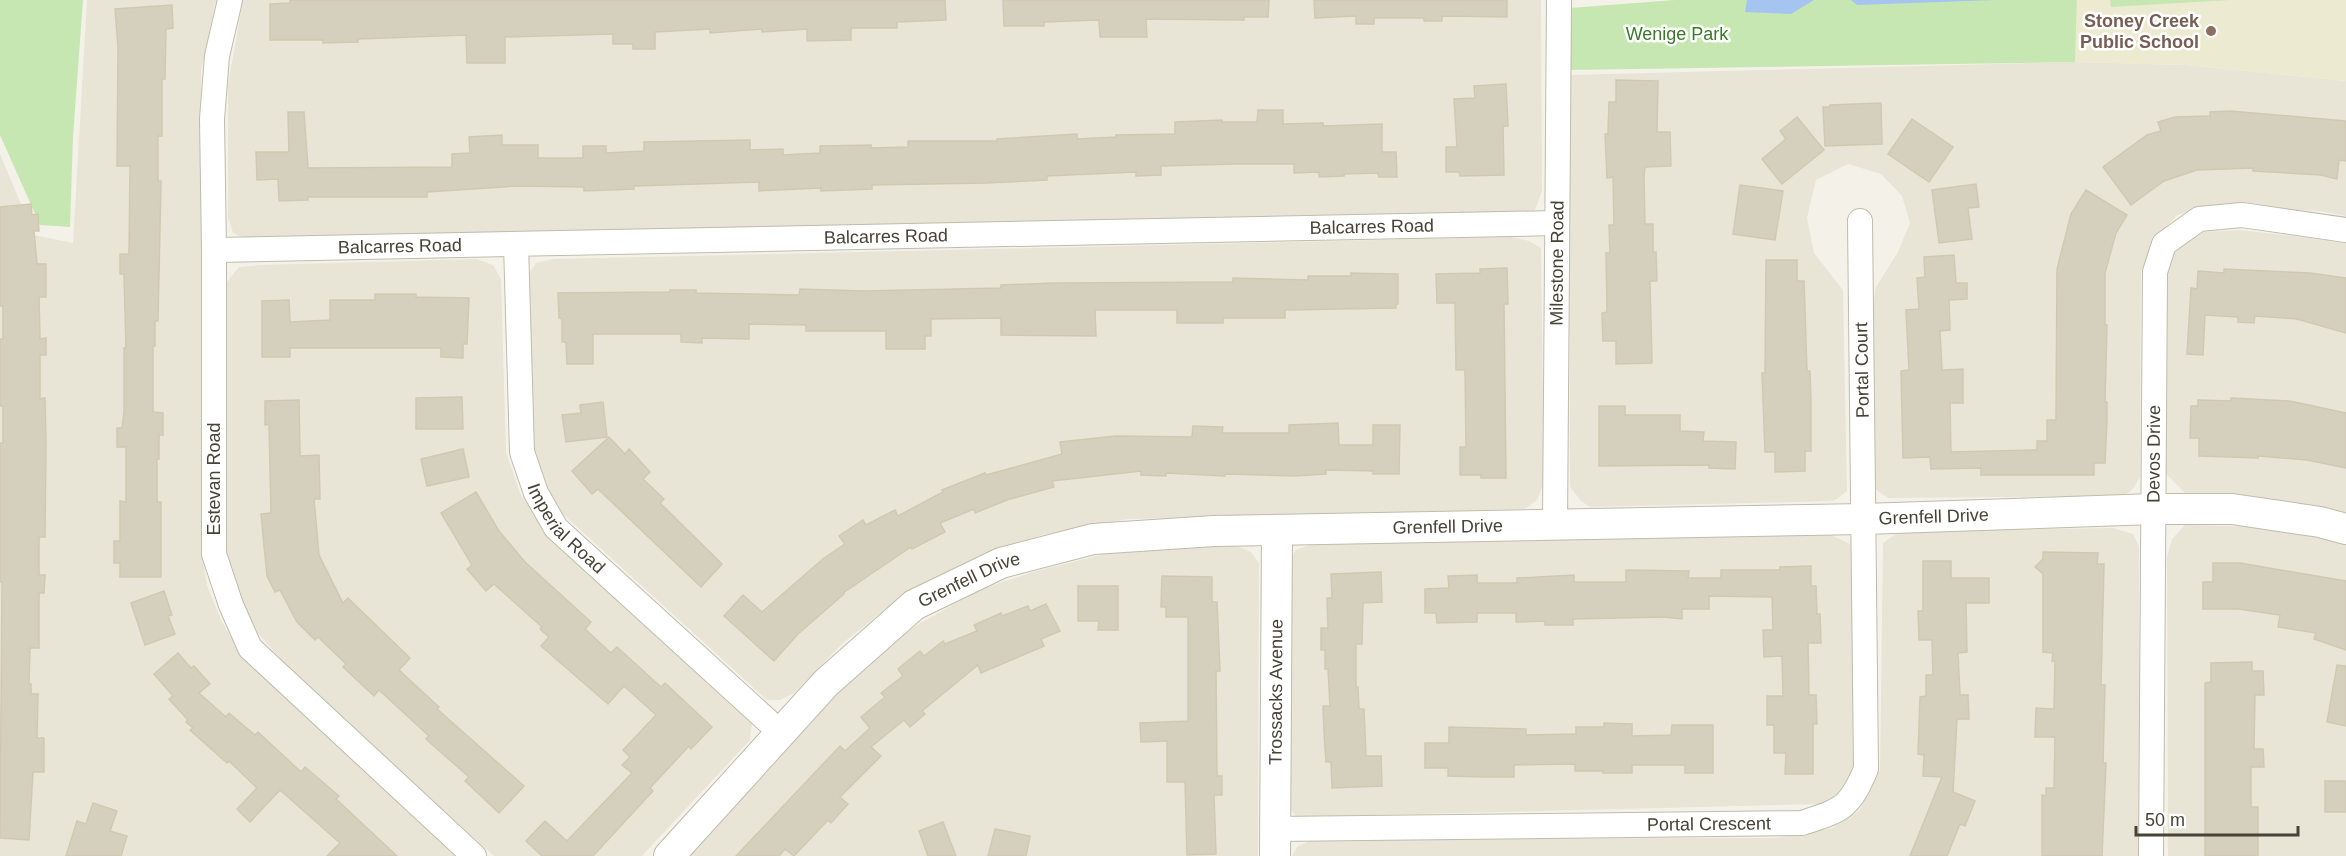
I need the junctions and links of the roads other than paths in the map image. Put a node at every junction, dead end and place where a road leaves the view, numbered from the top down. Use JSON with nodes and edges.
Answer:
{"nodes":[{"id":1,"x":230,"y":0,"type":"edge"},
{"id":2,"x":1559,"y":0,"type":"edge"},
{"id":3,"x":1860,"y":221,"type":"dead end"},
{"id":4,"x":1557,"y":223,"type":"junction"},
{"id":5,"x":2346,"y":230,"type":"edge"},
{"id":6,"x":516,"y":244,"type":"junction"},
{"id":7,"x":214,"y":250,"type":"junction"},
{"id":8,"x":2154,"y":509,"type":"junction"},
{"id":9,"x":1864,"y":519,"type":"junction"},
{"id":10,"x":1555,"y":525,"type":"junction"},
{"id":11,"x":2346,"y":528,"type":"edge"},
{"id":12,"x":1277,"y":530,"type":"junction"},
{"id":13,"x":781,"y":733,"type":"junction"},
{"id":14,"x":1275,"y":842,"type":"edge"},
{"id":15,"x":474,"y":856,"type":"edge"},
{"id":16,"x":669,"y":856,"type":"edge"},
{"id":17,"x":2151,"y":856,"type":"edge"}],
"edges":[{"from":1,"to":7,"type":"street","name":"Estevan Road"},
{"from":2,"to":4,"type":"street","name":"Milestone Road"},
{"from":3,"to":9,"type":"street","name":"Portal Court"},
{"from":4,"to":6,"type":"street","name":"Balcarres Road"},
{"from":4,"to":10,"type":"street","name":"Milestone Road"},
{"from":5,"to":8,"type":"street","name":"Devos Drive"},
{"from":6,"to":7,"type":"street","name":"Balcarres Road"},
{"from":6,"to":13,"type":"street","name":"Imperial Road"},
{"from":7,"to":15,"type":"street","name":"Estevan Road"},
{"from":8,"to":9,"type":"street","name":"Grenfell Drive"},
{"from":8,"to":11,"type":"street","name":"Grenfell Drive"},
{"from":8,"to":17,"type":"street","name":"Devos Drive"},
{"from":9,"to":10,"type":"street","name":"Grenfell Drive"},
{"from":9,"to":14,"type":"street","name":"Portal Crescent"},
{"from":10,"to":12,"type":"street","name":"Grenfell Drive"},
{"from":12,"to":13,"type":"street","name":"Grenfell Drive"},
{"from":12,"to":14,"type":"street","name":"Trossacks Avenue"},
{"from":13,"to":16,"type":"street","name":"Grenfell Drive"}]}
